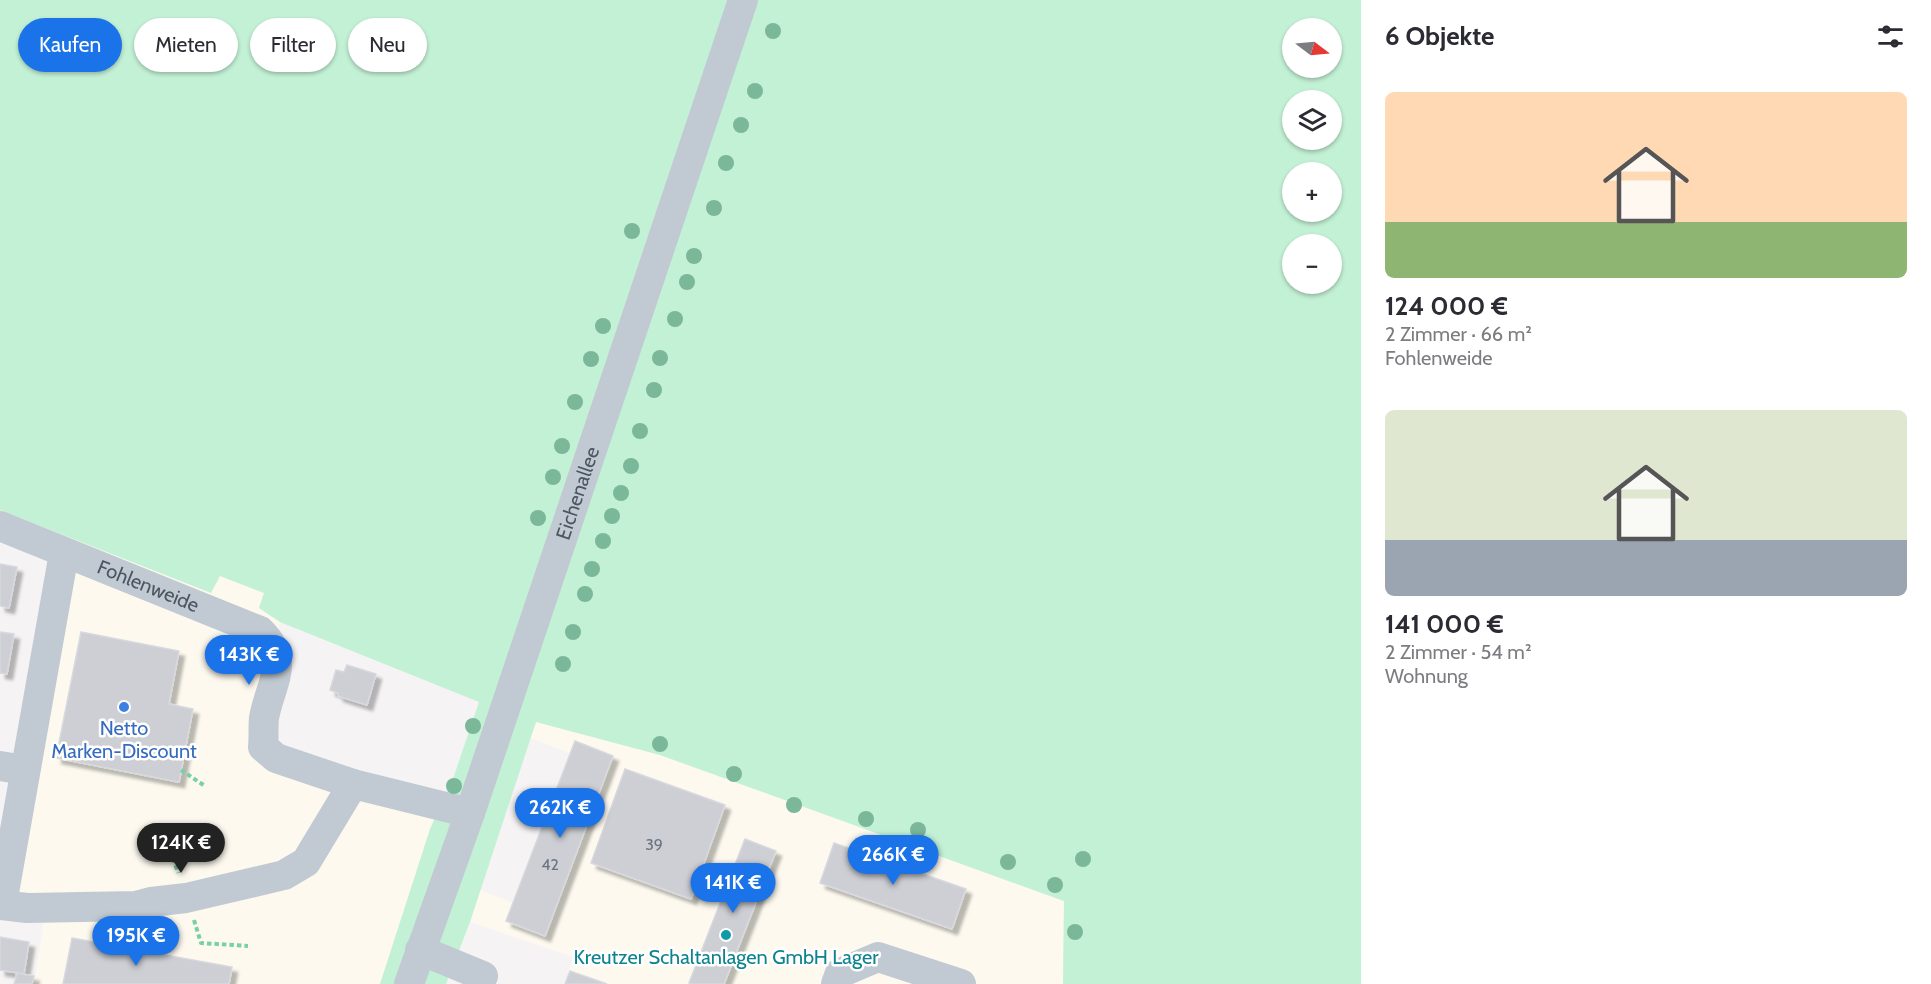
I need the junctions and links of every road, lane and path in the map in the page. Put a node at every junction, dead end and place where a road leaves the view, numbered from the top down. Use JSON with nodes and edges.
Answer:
{"nodes":[{"id":1,"x":743,"y":0,"type":"edge"},
{"id":2,"x":0,"y":526,"type":"edge"},
{"id":3,"x":64,"y":553,"type":"junction"},
{"id":4,"x":13,"y":768,"type":"edge"},
{"id":5,"x":181,"y":771,"type":"dead end"},
{"id":6,"x":353,"y":784,"type":"junction"},
{"id":7,"x":205,"y":786,"type":"dead end"},
{"id":8,"x":470,"y":813,"type":"junction"},
{"id":9,"x":1,"y":904,"type":"edge"},
{"id":10,"x":420,"y":950,"type":"junction"},
{"id":11,"x":483,"y":976,"type":"dead end"},
{"id":12,"x":409,"y":984,"type":"edge"},
{"id":13,"x":836,"y":984,"type":"edge"},
{"id":14,"x":961,"y":984,"type":"edge"}],
"edges":[{"from":1,"to":8,"type":"street","name":"Eichenallee"},
{"from":2,"to":3,"type":"street","name":"Fohlenweide"},
{"from":3,"to":4,"type":"street"},
{"from":3,"to":6,"type":"street","name":"Fohlenweide"},
{"from":4,"to":9,"type":"street"},
{"from":5,"to":7,"type":"path"},
{"from":6,"to":8,"type":"street","name":"Fohlenweide"},
{"from":6,"to":9,"type":"street"},
{"from":8,"to":10,"type":"street","name":"Eichenallee"},
{"from":10,"to":11,"type":"street"},
{"from":10,"to":12,"type":"street","name":"Eichenallee"},
{"from":13,"to":14,"type":"street"}]}
